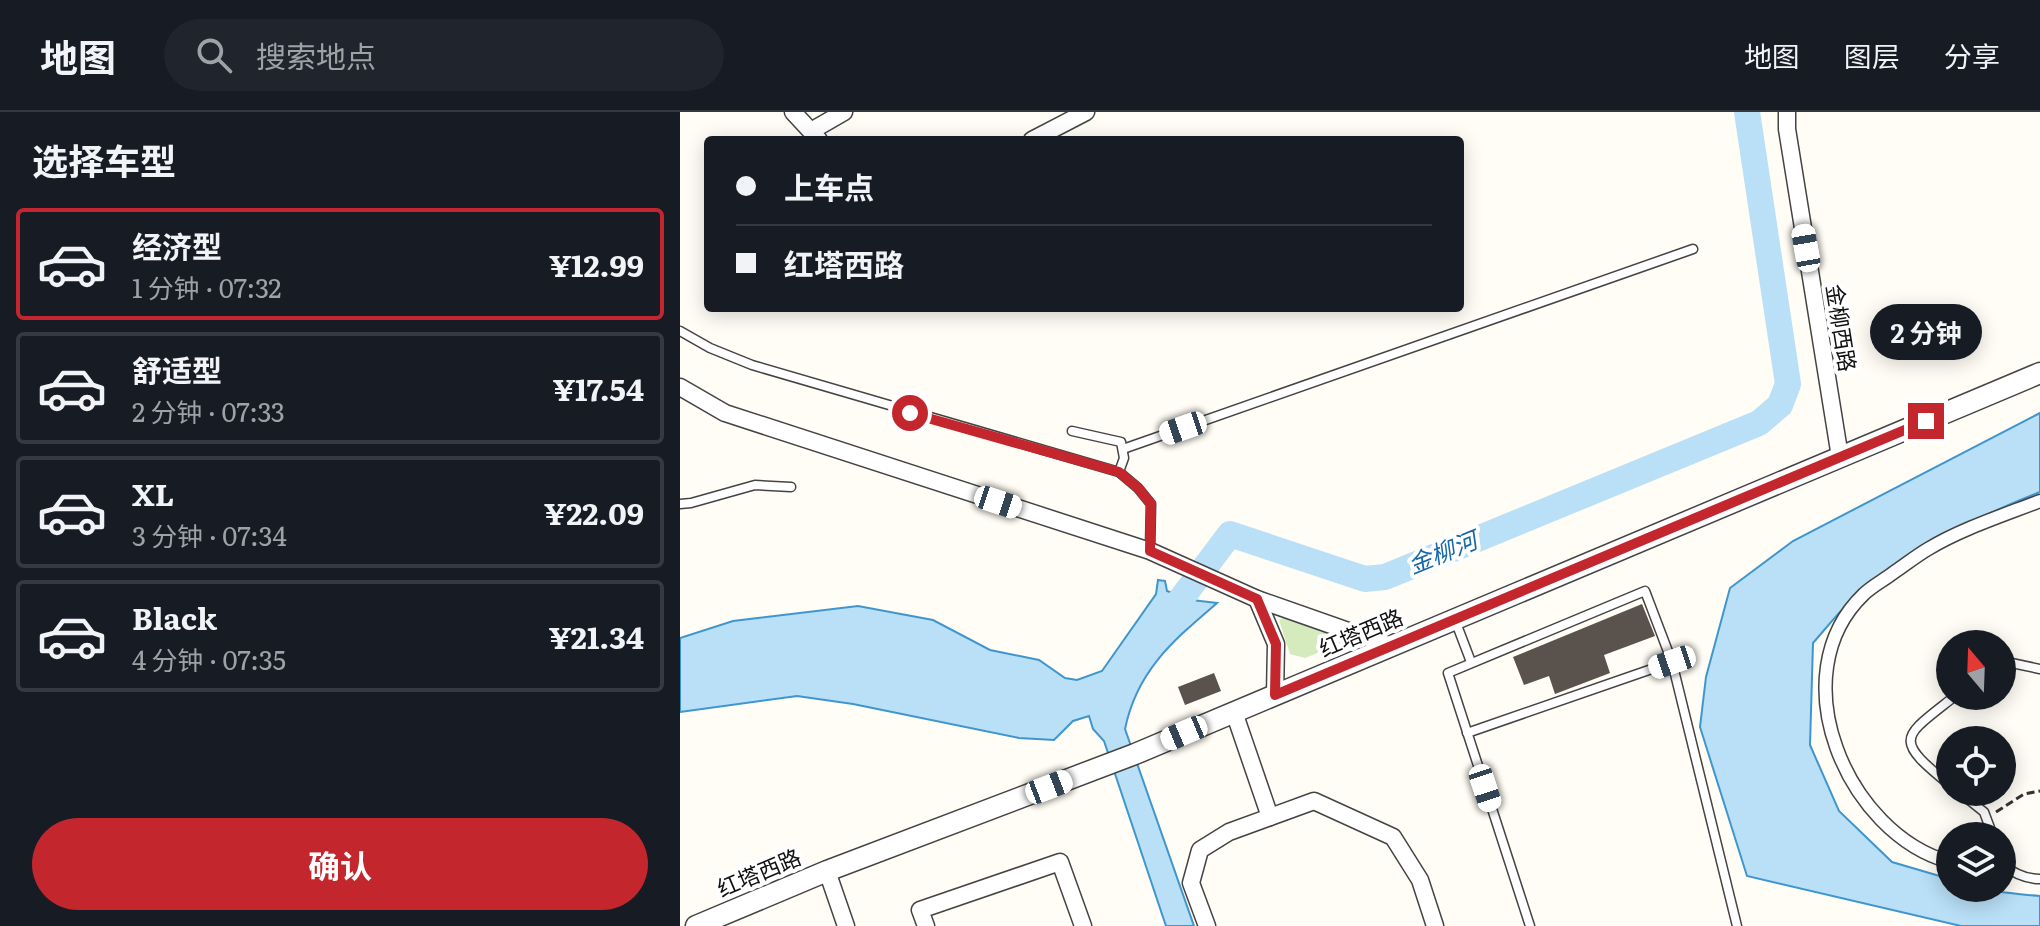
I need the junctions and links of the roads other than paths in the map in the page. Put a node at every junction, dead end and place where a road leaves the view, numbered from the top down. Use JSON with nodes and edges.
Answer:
{"nodes":[{"id":1,"x":793,"y":112,"type":"edge"},
{"id":2,"x":844,"y":112,"type":"edge"},
{"id":3,"x":1086,"y":112,"type":"edge"},
{"id":4,"x":1787,"y":112,"type":"edge"},
{"id":5,"x":815,"y":135,"type":"edge"},
{"id":6,"x":1040,"y":136,"type":"edge"},
{"id":7,"x":1693,"y":249,"type":"dead end"},
{"id":8,"x":680,"y":331,"type":"edge"},
{"id":9,"x":2040,"y":373,"type":"edge"},
{"id":10,"x":680,"y":387,"type":"edge"},
{"id":11,"x":1072,"y":431,"type":"dead end"},
{"id":12,"x":1123,"y":449,"type":"junction"},
{"id":13,"x":1840,"y":457,"type":"junction"},
{"id":14,"x":1119,"y":472,"type":"junction"},
{"id":15,"x":791,"y":487,"type":"dead end"},
{"id":16,"x":2040,"y":501,"type":"edge"},
{"id":17,"x":680,"y":504,"type":"edge"},
{"id":18,"x":1150,"y":551,"type":"junction"},
{"id":19,"x":1257,"y":599,"type":"junction"},
{"id":20,"x":1455,"y":619,"type":"junction"},
{"id":21,"x":1391,"y":646,"type":"junction"},
{"id":22,"x":1471,"y":662,"type":"junction"},
{"id":23,"x":1672,"y":662,"type":"junction"},
{"id":24,"x":2016,"y":664,"type":"edge"},
{"id":25,"x":2040,"y":669,"type":"edge"},
{"id":26,"x":1275,"y":695,"type":"junction"},
{"id":27,"x":1938,"y":710,"type":"edge"},
{"id":28,"x":1234,"y":712,"type":"junction"},
{"id":29,"x":1467,"y":733,"type":"junction"},
{"id":30,"x":1936,"y":774,"type":"edge"},
{"id":31,"x":1976,"y":806,"type":"edge"},
{"id":32,"x":1270,"y":817,"type":"junction"},
{"id":33,"x":1988,"y":822,"type":"edge"},
{"id":34,"x":1936,"y":858,"type":"edge"},
{"id":35,"x":827,"y":871,"type":"junction"},
{"id":36,"x":2016,"y":873,"type":"edge"},
{"id":37,"x":2040,"y":879,"type":"edge"},
{"id":38,"x":696,"y":926,"type":"edge"},
{"id":39,"x":846,"y":926,"type":"edge"},
{"id":40,"x":926,"y":926,"type":"edge"},
{"id":41,"x":1083,"y":926,"type":"edge"},
{"id":42,"x":1207,"y":926,"type":"edge"},
{"id":43,"x":1435,"y":926,"type":"edge"},
{"id":44,"x":1530,"y":926,"type":"edge"},
{"id":45,"x":1737,"y":926,"type":"edge"}],
"edges":[{"from":1,"to":5,"type":"street"},
{"from":2,"to":5,"type":"street"},
{"from":3,"to":6,"type":"street"},
{"from":4,"to":13,"type":"street","name":"金柳西路"},
{"from":7,"to":12,"type":"lane"},
{"from":8,"to":14,"type":"lane"},
{"from":9,"to":13,"type":"street","name":"红塔西路"},
{"from":10,"to":18,"type":"street"},
{"from":11,"to":12,"type":"lane"},
{"from":12,"to":14,"type":"lane"},
{"from":13,"to":20,"type":"street","name":"红塔西路"},
{"from":14,"to":18,"type":"lane"},
{"from":15,"to":17,"type":"lane"},
{"from":16,"to":34,"type":"street"},
{"from":18,"to":19,"type":"street"},
{"from":19,"to":21,"type":"street"},
{"from":19,"to":26,"type":"street"},
{"from":20,"to":21,"type":"street","name":"红塔西路"},
{"from":20,"to":22,"type":"lane"},
{"from":21,"to":26,"type":"street","name":"红塔西路"},
{"from":22,"to":23,"type":"lane"},
{"from":22,"to":29,"type":"lane"},
{"from":23,"to":29,"type":"lane"},
{"from":23,"to":45,"type":"lane"},
{"from":24,"to":25,"type":"lane"},
{"from":26,"to":28,"type":"street","name":"红塔西路"},
{"from":27,"to":30,"type":"lane"},
{"from":28,"to":32,"type":"street"},
{"from":28,"to":35,"type":"street","name":"红塔西路"},
{"from":29,"to":44,"type":"lane"},
{"from":31,"to":33,"type":"lane"},
{"from":32,"to":42,"type":"street"},
{"from":32,"to":43,"type":"street"},
{"from":35,"to":38,"type":"street","name":"红塔西路"},
{"from":35,"to":39,"type":"street"},
{"from":36,"to":37,"type":"lane"},
{"from":40,"to":41,"type":"street"}]}
